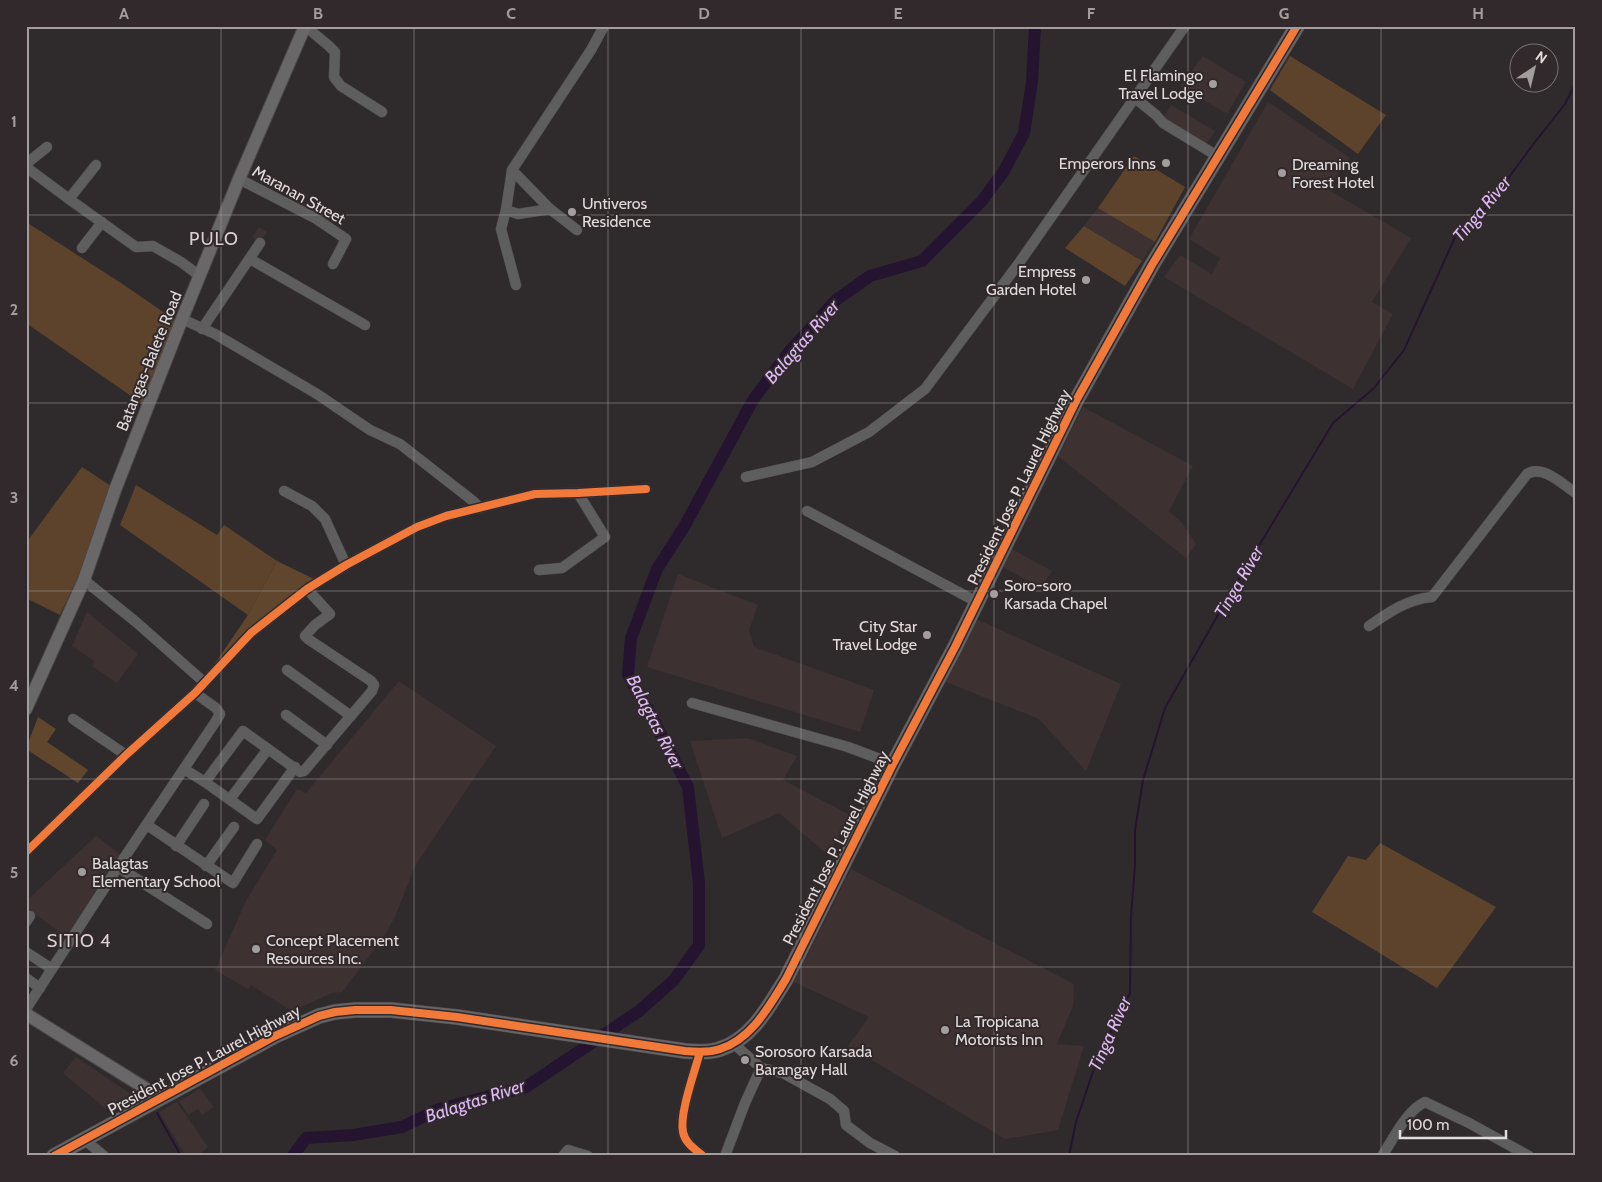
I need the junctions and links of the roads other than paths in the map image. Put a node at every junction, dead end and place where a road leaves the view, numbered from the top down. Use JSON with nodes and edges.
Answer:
{"nodes":[{"id":1,"x":305,"y":26,"type":"edge"},
{"id":2,"x":604,"y":26,"type":"edge"},
{"id":3,"x":1185,"y":26,"type":"edge"},
{"id":4,"x":1297,"y":26,"type":"edge"},
{"id":5,"x":1136,"y":98,"type":"junction"},
{"id":6,"x":382,"y":112,"type":"dead end"},
{"id":7,"x":47,"y":147,"type":"dead end"},
{"id":8,"x":1219,"y":157,"type":"junction"},
{"id":9,"x":96,"y":165,"type":"dead end"},
{"id":10,"x":26,"y":166,"type":"edge"},
{"id":11,"x":512,"y":170,"type":"junction"},
{"id":12,"x":239,"y":179,"type":"junction"},
{"id":13,"x":69,"y":199,"type":"junction"},
{"id":14,"x":550,"y":209,"type":"junction"},
{"id":15,"x":506,"y":210,"type":"junction"},
{"id":16,"x":102,"y":222,"type":"junction"},
{"id":17,"x":577,"y":230,"type":"dead end"},
{"id":18,"x":260,"y":243,"type":"dead end"},
{"id":19,"x":82,"y":248,"type":"dead end"},
{"id":20,"x":250,"y":259,"type":"junction"},
{"id":21,"x":332,"y":264,"type":"dead end"},
{"id":22,"x":200,"y":276,"type":"junction"},
{"id":23,"x":516,"y":285,"type":"dead end"},
{"id":24,"x":182,"y":319,"type":"junction"},
{"id":25,"x":365,"y":325,"type":"dead end"},
{"id":26,"x":202,"y":329,"type":"junction"},
{"id":27,"x":746,"y":477,"type":"dead end"},
{"id":28,"x":646,"y":489,"type":"dead end"},
{"id":29,"x":284,"y":491,"type":"dead end"},
{"id":30,"x":578,"y":493,"type":"junction"},
{"id":31,"x":1576,"y":493,"type":"edge"},
{"id":32,"x":480,"y":508,"type":"junction"},
{"id":33,"x":807,"y":510,"type":"dead end"},
{"id":34,"x":346,"y":565,"type":"junction"},
{"id":35,"x":538,"y":570,"type":"dead end"},
{"id":36,"x":84,"y":580,"type":"junction"},
{"id":37,"x":307,"y":589,"type":"junction"},
{"id":38,"x":977,"y":602,"type":"junction"},
{"id":39,"x":1369,"y":626,"type":"dead end"},
{"id":40,"x":287,"y":670,"type":"dead end"},
{"id":41,"x":204,"y":682,"type":"junction"},
{"id":42,"x":195,"y":693,"type":"junction"},
{"id":43,"x":692,"y":703,"type":"dead end"},
{"id":44,"x":26,"y":709,"type":"edge"},
{"id":45,"x":286,"y":715,"type":"dead end"},
{"id":46,"x":351,"y":716,"type":"junction"},
{"id":47,"x":73,"y":719,"type":"dead end"},
{"id":48,"x":327,"y":745,"type":"junction"},
{"id":49,"x":268,"y":749,"type":"junction"},
{"id":50,"x":126,"y":755,"type":"junction"},
{"id":51,"x":893,"y":764,"type":"junction"},
{"id":52,"x":295,"y":767,"type":"junction"},
{"id":53,"x":184,"y":769,"type":"junction"},
{"id":54,"x":206,"y":782,"type":"junction"},
{"id":55,"x":230,"y":799,"type":"junction"},
{"id":56,"x":204,"y":804,"type":"dead end"},
{"id":57,"x":147,"y":825,"type":"junction"},
{"id":58,"x":234,"y":826,"type":"dead end"},
{"id":59,"x":257,"y":844,"type":"dead end"},
{"id":60,"x":176,"y":846,"type":"junction"},
{"id":61,"x":26,"y":852,"type":"edge"},
{"id":62,"x":206,"y":866,"type":"junction"},
{"id":63,"x":118,"y":867,"type":"junction"},
{"id":64,"x":207,"y":924,"type":"dead end"},
{"id":65,"x":26,"y":952,"type":"edge"},
{"id":66,"x":52,"y":969,"type":"junction"},
{"id":67,"x":26,"y":978,"type":"edge"},
{"id":68,"x":40,"y":988,"type":"junction"},
{"id":69,"x":26,"y":1009,"type":"edge"},
{"id":70,"x":26,"y":1014,"type":"edge"},
{"id":71,"x":734,"y":1044,"type":"junction"},
{"id":72,"x":700,"y":1052,"type":"junction"},
{"id":73,"x":761,"y":1068,"type":"junction"},
{"id":74,"x":161,"y":1098,"type":"junction"},
{"id":75,"x":85,"y":1140,"type":"junction"},
{"id":76,"x":72,"y":1152,"type":"edge"},
{"id":77,"x":54,"y":1156,"type":"edge"},
{"id":78,"x":104,"y":1156,"type":"edge"},
{"id":79,"x":563,"y":1156,"type":"edge"},
{"id":80,"x":588,"y":1156,"type":"edge"},
{"id":81,"x":703,"y":1156,"type":"edge"},
{"id":82,"x":725,"y":1156,"type":"edge"},
{"id":83,"x":895,"y":1156,"type":"edge"},
{"id":84,"x":1382,"y":1156,"type":"edge"},
{"id":85,"x":1529,"y":1156,"type":"edge"}],
"edges":[{"from":1,"to":6,"type":"street"},
{"from":1,"to":12,"type":"main road","name":"Batangas-Balete Road"},
{"from":2,"to":11,"type":"street"},
{"from":3,"to":5,"type":"street"},
{"from":4,"to":8,"type":"highway","name":"President Jose P. Laurel Highway"},
{"from":5,"to":8,"type":"street"},
{"from":5,"to":27,"type":"street"},
{"from":7,"to":10,"type":"street"},
{"from":8,"to":38,"type":"highway","name":"President Jose P. Laurel Highway"},
{"from":9,"to":13,"type":"street"},
{"from":10,"to":13,"type":"street"},
{"from":11,"to":14,"type":"street"},
{"from":11,"to":15,"type":"street"},
{"from":12,"to":21,"type":"street","name":"Maranan Street"},
{"from":12,"to":22,"type":"main road","name":"Batangas-Balete Road"},
{"from":13,"to":16,"type":"street"},
{"from":14,"to":15,"type":"street"},
{"from":14,"to":17,"type":"street"},
{"from":15,"to":23,"type":"street"},
{"from":16,"to":19,"type":"street"},
{"from":16,"to":22,"type":"street"},
{"from":18,"to":20,"type":"street"},
{"from":20,"to":25,"type":"street"},
{"from":20,"to":26,"type":"street"},
{"from":22,"to":24,"type":"main road","name":"Batangas-Balete Road"},
{"from":24,"to":26,"type":"street"},
{"from":24,"to":36,"type":"main road","name":"Batangas-Balete Road"},
{"from":26,"to":32,"type":"street"},
{"from":28,"to":30,"type":"street"},
{"from":29,"to":34,"type":"street"},
{"from":30,"to":32,"type":"street"},
{"from":30,"to":35,"type":"street"},
{"from":31,"to":39,"type":"street"},
{"from":32,"to":34,"type":"street"},
{"from":33,"to":38,"type":"street"},
{"from":34,"to":37,"type":"street"},
{"from":36,"to":41,"type":"street"},
{"from":36,"to":44,"type":"main road","name":"Batangas-Balete Road"},
{"from":37,"to":41,"type":"street"},
{"from":37,"to":46,"type":"street"},
{"from":38,"to":51,"type":"highway","name":"President Jose P. Laurel Highway"},
{"from":40,"to":46,"type":"street"},
{"from":41,"to":42,"type":"street"},
{"from":42,"to":50,"type":"street"},
{"from":42,"to":53,"type":"street"},
{"from":43,"to":51,"type":"street"},
{"from":45,"to":48,"type":"street"},
{"from":46,"to":48,"type":"street"},
{"from":47,"to":50,"type":"street"},
{"from":48,"to":52,"type":"street"},
{"from":49,"to":52,"type":"street"},
{"from":49,"to":54,"type":"street"},
{"from":49,"to":55,"type":"street"},
{"from":50,"to":61,"type":"street"},
{"from":51,"to":71,"type":"highway","name":"President Jose P. Laurel Highway"},
{"from":52,"to":55,"type":"street"},
{"from":53,"to":54,"type":"street"},
{"from":53,"to":57,"type":"street"},
{"from":54,"to":55,"type":"street"},
{"from":56,"to":60,"type":"street"},
{"from":57,"to":60,"type":"street"},
{"from":57,"to":63,"type":"street"},
{"from":58,"to":62,"type":"street"},
{"from":59,"to":62,"type":"street"},
{"from":60,"to":62,"type":"street"},
{"from":63,"to":64,"type":"street"},
{"from":63,"to":66,"type":"street"},
{"from":65,"to":66,"type":"street"},
{"from":66,"to":68,"type":"street"},
{"from":67,"to":68,"type":"street"},
{"from":68,"to":69,"type":"street"},
{"from":70,"to":74,"type":"main road"},
{"from":71,"to":72,"type":"highway","name":"President Jose P. Laurel Highway"},
{"from":71,"to":73,"type":"street"},
{"from":72,"to":74,"type":"highway","name":"President Jose P. Laurel Highway"},
{"from":72,"to":81,"type":"street"},
{"from":73,"to":82,"type":"street"},
{"from":73,"to":83,"type":"street"},
{"from":74,"to":75,"type":"highway","name":"President Jose P. Laurel Highway"},
{"from":75,"to":76,"type":"highway","name":"President Jose P. Laurel Highway"},
{"from":75,"to":78,"type":"street"},
{"from":76,"to":77,"type":"highway","name":"President Jose P. Laurel Highway"},
{"from":79,"to":80,"type":"street"},
{"from":84,"to":85,"type":"street"}]}
